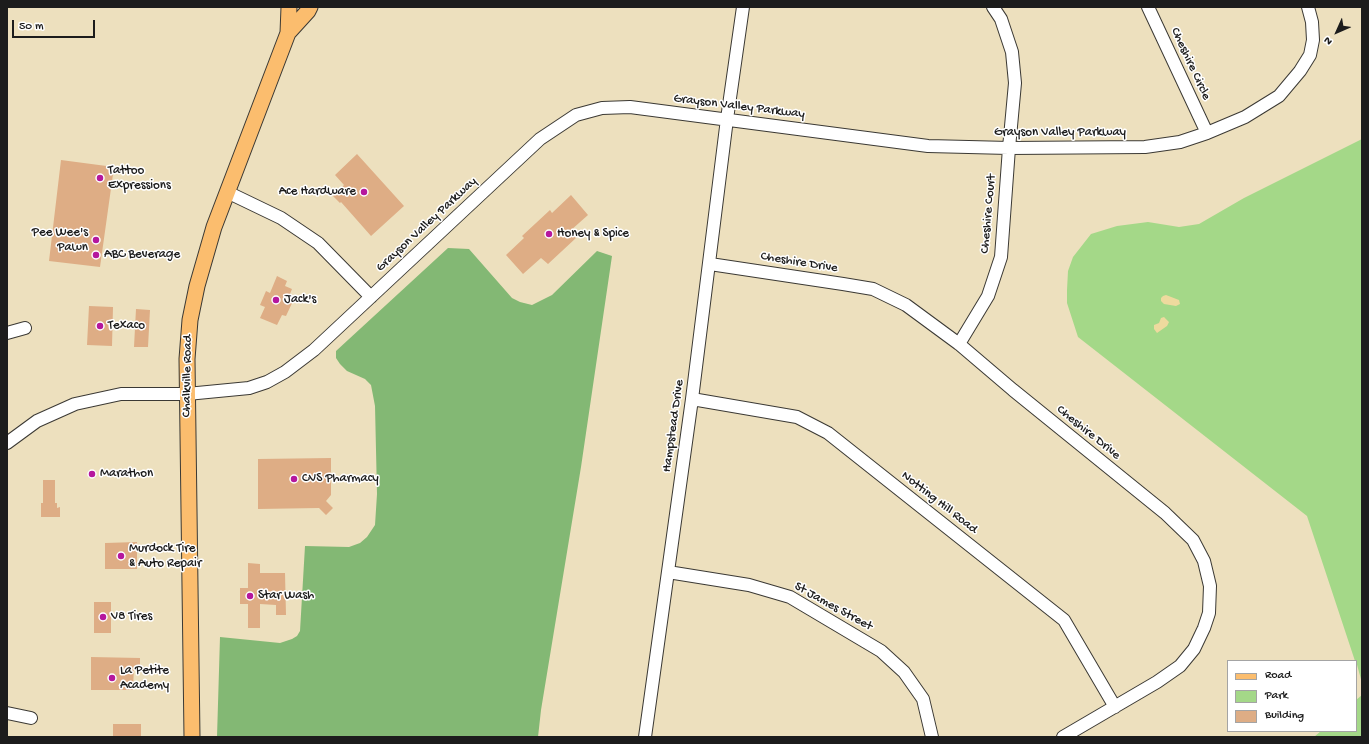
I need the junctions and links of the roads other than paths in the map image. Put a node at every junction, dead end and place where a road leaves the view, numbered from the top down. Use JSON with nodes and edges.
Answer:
{"nodes":[{"id":1,"x":288,"y":7,"type":"edge"},
{"id":2,"x":310,"y":7,"type":"edge"},
{"id":3,"x":744,"y":7,"type":"edge"},
{"id":4,"x":993,"y":7,"type":"edge"},
{"id":5,"x":1148,"y":7,"type":"edge"},
{"id":6,"x":1308,"y":7,"type":"edge"},
{"id":7,"x":288,"y":33,"type":"junction"},
{"id":8,"x":727,"y":119,"type":"junction"},
{"id":9,"x":1206,"y":133,"type":"junction"},
{"id":10,"x":1008,"y":148,"type":"junction"},
{"id":11,"x":227,"y":192,"type":"junction"},
{"id":12,"x":710,"y":264,"type":"junction"},
{"id":13,"x":371,"y":297,"type":"junction"},
{"id":14,"x":25,"y":328,"type":"dead end"},
{"id":15,"x":7,"y":333,"type":"edge"},
{"id":16,"x":958,"y":344,"type":"junction"},
{"id":17,"x":187,"y":394,"type":"junction"},
{"id":18,"x":692,"y":399,"type":"junction"},
{"id":19,"x":7,"y":443,"type":"edge"},
{"id":20,"x":668,"y":572,"type":"junction"},
{"id":21,"x":1115,"y":707,"type":"junction"},
{"id":22,"x":7,"y":713,"type":"edge"},
{"id":23,"x":31,"y":718,"type":"dead end"},
{"id":24,"x":192,"y":737,"type":"edge"},
{"id":25,"x":645,"y":737,"type":"edge"},
{"id":26,"x":932,"y":737,"type":"edge"},
{"id":27,"x":1063,"y":737,"type":"edge"}],
"edges":[{"from":1,"to":7,"type":"main road","name":"Chalkville Road"},
{"from":2,"to":7,"type":"main road","name":"Chalkville Road"},
{"from":3,"to":8,"type":"street","name":"Hampstead Drive"},
{"from":4,"to":10,"type":"street"},
{"from":5,"to":9,"type":"street","name":"Cheshire Circle"},
{"from":6,"to":9,"type":"street","name":"Grayson Valley Parkway"},
{"from":7,"to":11,"type":"main road","name":"Chalkville Road"},
{"from":8,"to":10,"type":"street","name":"Grayson Valley Parkway"},
{"from":8,"to":12,"type":"street","name":"Hampstead Drive"},
{"from":8,"to":13,"type":"street","name":"Grayson Valley Parkway"},
{"from":9,"to":10,"type":"street","name":"Grayson Valley Parkway"},
{"from":10,"to":16,"type":"street","name":"Cheshire Court"},
{"from":11,"to":13,"type":"street"},
{"from":11,"to":17,"type":"main road","name":"Chalkville Road"},
{"from":12,"to":16,"type":"street","name":"Cheshire Drive"},
{"from":12,"to":18,"type":"street","name":"Hampstead Drive"},
{"from":13,"to":17,"type":"street","name":"Grayson Valley Parkway"},
{"from":14,"to":15,"type":"street"},
{"from":16,"to":21,"type":"street","name":"Cheshire Drive"},
{"from":17,"to":19,"type":"street","name":"Grayson Valley Parkway"},
{"from":17,"to":24,"type":"main road","name":"Chalkville Road"},
{"from":18,"to":20,"type":"street","name":"Hampstead Drive"},
{"from":18,"to":21,"type":"street","name":"Notting Hill Road"},
{"from":20,"to":25,"type":"street","name":"Hampstead Drive"},
{"from":20,"to":26,"type":"street","name":"St James Street"},
{"from":21,"to":27,"type":"street","name":"Cheshire Drive"},
{"from":22,"to":23,"type":"street"}]}
